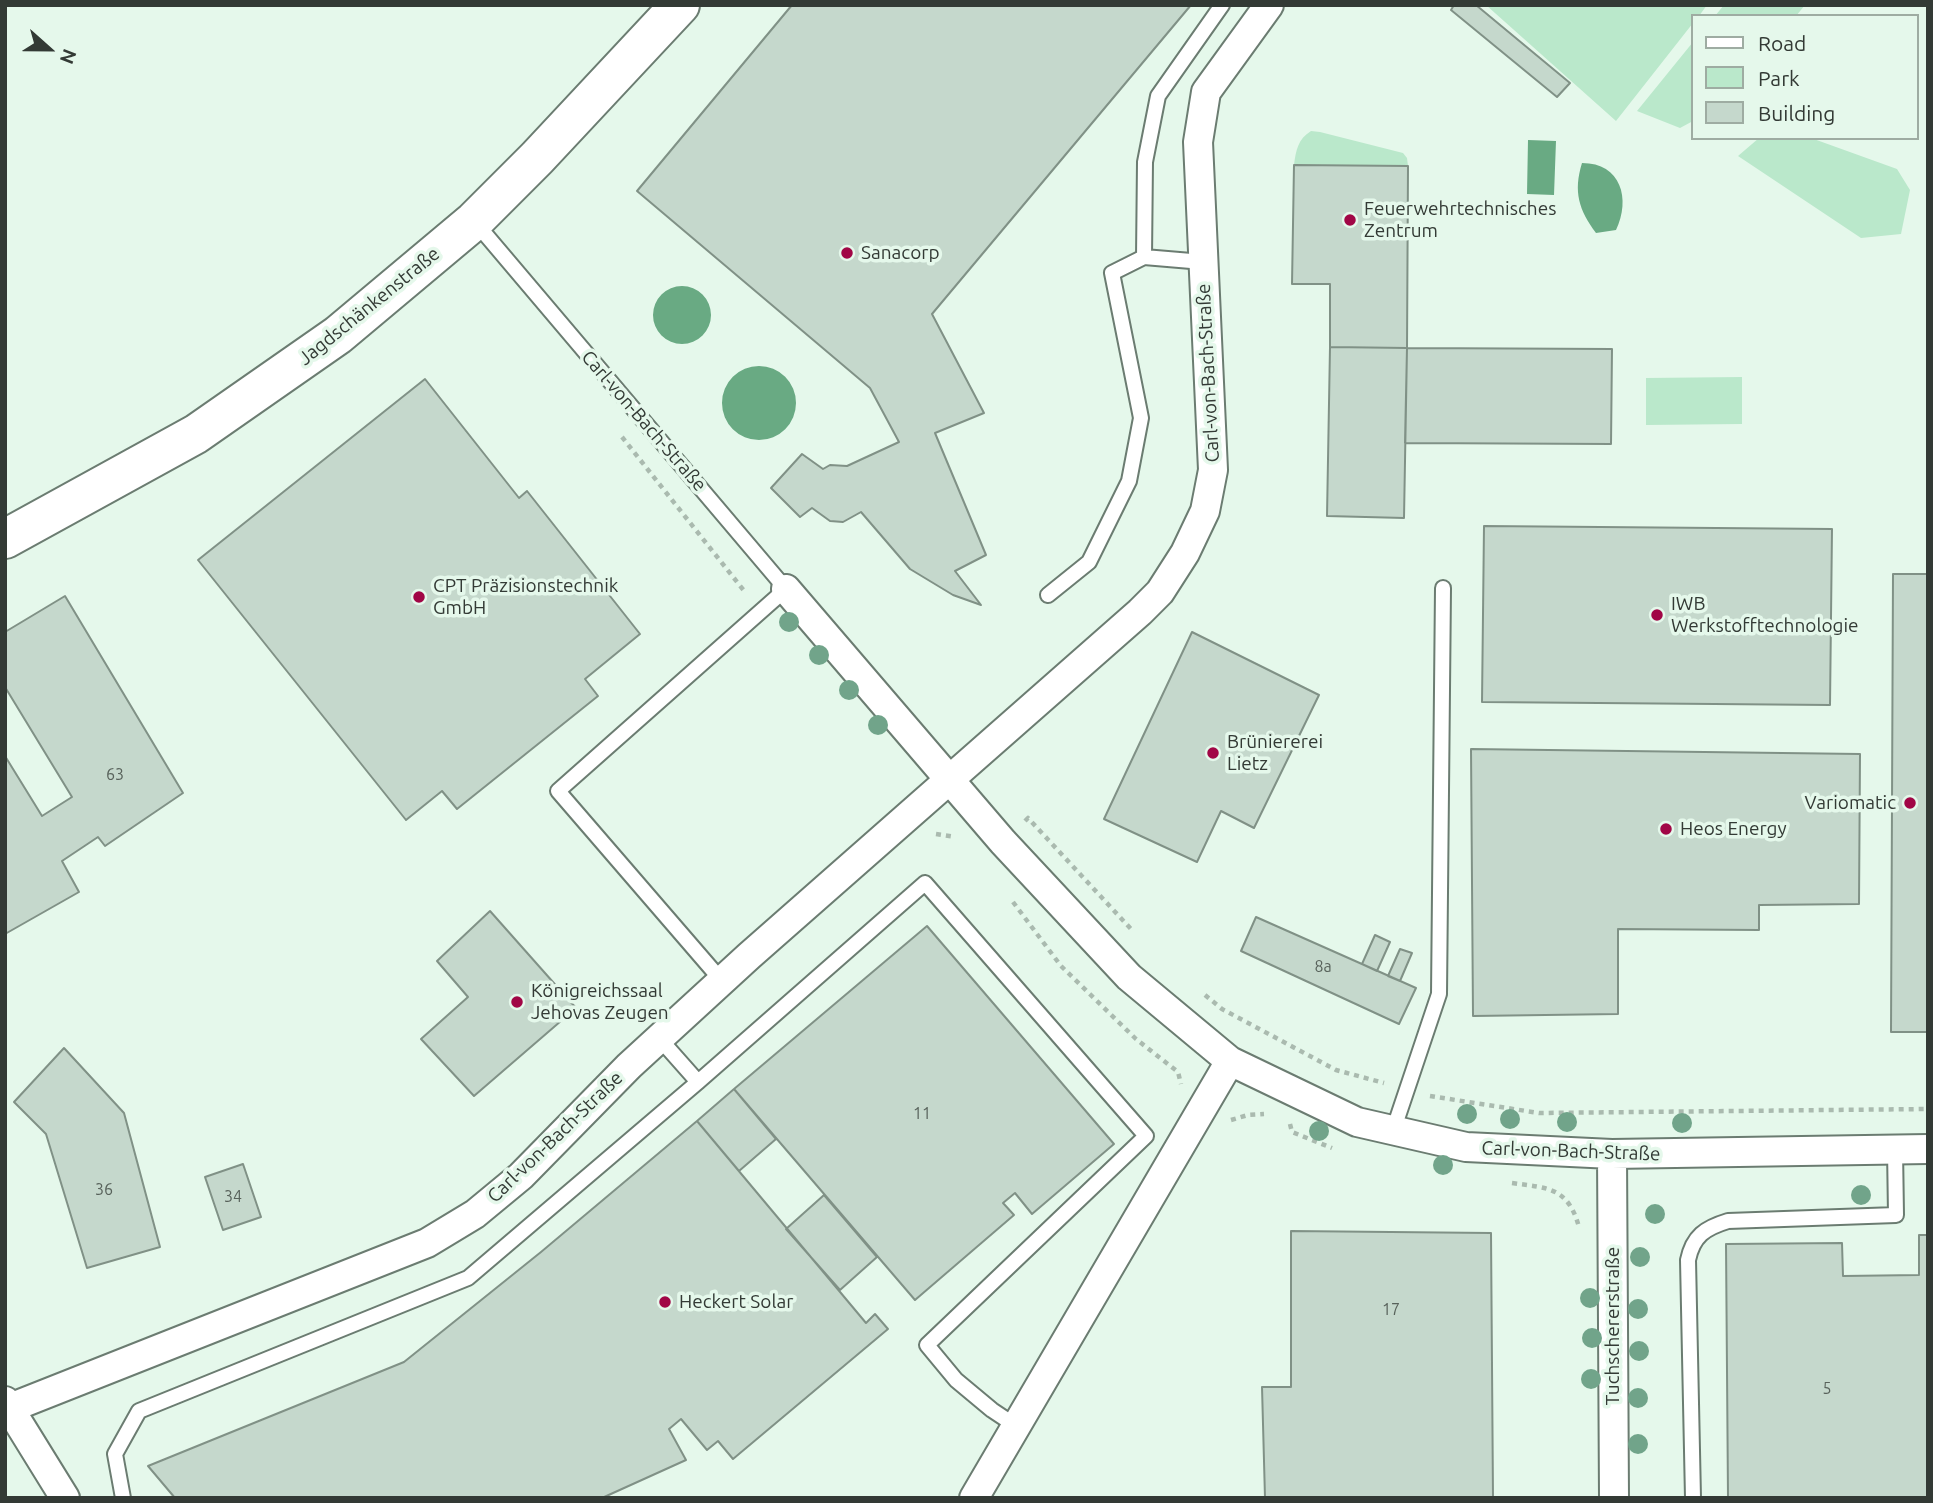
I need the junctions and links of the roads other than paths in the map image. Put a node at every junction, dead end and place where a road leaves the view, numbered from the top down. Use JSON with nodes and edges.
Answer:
{"nodes":[{"id":1,"x":680,"y":5,"type":"edge"},
{"id":2,"x":1222,"y":5,"type":"edge"},
{"id":3,"x":1269,"y":5,"type":"edge"},
{"id":4,"x":474,"y":221,"type":"junction"},
{"id":5,"x":1144,"y":257,"type":"junction"},
{"id":6,"x":1203,"y":262,"type":"junction"},
{"id":7,"x":5,"y":539,"type":"edge"},
{"id":8,"x":1443,"y":588,"type":"dead end"},
{"id":9,"x":786,"y":589,"type":"junction"},
{"id":10,"x":1048,"y":595,"type":"dead end"},
{"id":11,"x":950,"y":781,"type":"junction"},
{"id":12,"x":722,"y":981,"type":"junction"},
{"id":13,"x":659,"y":1038,"type":"junction"},
{"id":14,"x":1230,"y":1061,"type":"junction"},
{"id":15,"x":698,"y":1082,"type":"junction"},
{"id":16,"x":1393,"y":1130,"type":"junction"},
{"id":17,"x":1895,"y":1149,"type":"junction"},
{"id":18,"x":1928,"y":1149,"type":"edge"},
{"id":19,"x":1612,"y":1154,"type":"junction"},
{"id":20,"x":8,"y":1404,"type":"edge"},
{"id":21,"x":1016,"y":1426,"type":"junction"},
{"id":22,"x":65,"y":1498,"type":"edge"},
{"id":23,"x":123,"y":1498,"type":"edge"},
{"id":24,"x":974,"y":1498,"type":"edge"},
{"id":25,"x":1614,"y":1498,"type":"edge"},
{"id":26,"x":1693,"y":1498,"type":"edge"}],
"edges":[{"from":1,"to":4,"type":"main road","name":"Jagdschänkenstraße"},
{"from":2,"to":5,"type":"lane"},
{"from":3,"to":6,"type":"street","name":"Carl-von-Bach-Straße"},
{"from":4,"to":7,"type":"main road","name":"Jagdschänkenstraße"},
{"from":4,"to":9,"type":"lane","name":"Carl-von-Bach-Straße"},
{"from":5,"to":6,"type":"lane"},
{"from":5,"to":10,"type":"lane"},
{"from":6,"to":11,"type":"street","name":"Carl-von-Bach-Straße"},
{"from":8,"to":16,"type":"lane"},
{"from":9,"to":11,"type":"street","name":"Carl-von-Bach-Straße"},
{"from":9,"to":12,"type":"lane"},
{"from":11,"to":12,"type":"street","name":"Carl-von-Bach-Straße"},
{"from":11,"to":14,"type":"street","name":"Carl-von-Bach-Straße"},
{"from":12,"to":13,"type":"street","name":"Carl-von-Bach-Straße"},
{"from":13,"to":15,"type":"lane"},
{"from":13,"to":20,"type":"street","name":"Carl-von-Bach-Straße"},
{"from":14,"to":16,"type":"street","name":"Carl-von-Bach-Straße"},
{"from":14,"to":21,"type":"street"},
{"from":15,"to":21,"type":"lane"},
{"from":15,"to":23,"type":"lane"},
{"from":16,"to":19,"type":"street","name":"Carl-von-Bach-Straße"},
{"from":17,"to":18,"type":"street","name":"Carl-von-Bach-Straße"},
{"from":17,"to":19,"type":"street","name":"Carl-von-Bach-Straße"},
{"from":17,"to":26,"type":"lane"},
{"from":19,"to":25,"type":"street","name":"Tuchschererstraße"},
{"from":20,"to":22,"type":"street"},
{"from":21,"to":24,"type":"street"}]}
